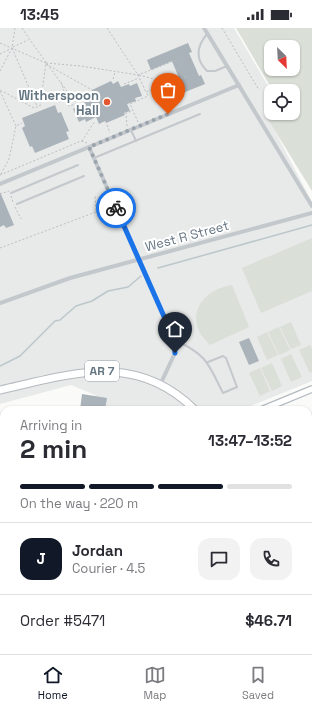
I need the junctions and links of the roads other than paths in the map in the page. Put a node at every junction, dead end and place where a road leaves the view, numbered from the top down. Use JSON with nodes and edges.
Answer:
{"nodes":[{"id":1,"x":204,"y":28,"type":"edge"},
{"id":2,"x":208,"y":34,"type":"junction"},
{"id":3,"x":228,"y":66,"type":"junction"},
{"id":4,"x":240,"y":85,"type":"junction"},
{"id":5,"x":200,"y":114,"type":"dead end"},
{"id":6,"x":129,"y":128,"type":"junction"},
{"id":7,"x":136,"y":141,"type":"junction"},
{"id":8,"x":89,"y":145,"type":"junction"},
{"id":9,"x":94,"y":158,"type":"junction"},
{"id":10,"x":78,"y":165,"type":"dead end"},
{"id":11,"x":84,"y":176,"type":"dead end"},
{"id":12,"x":0,"y":184,"type":"edge"},
{"id":13,"x":12,"y":193,"type":"dead end"},
{"id":14,"x":17,"y":204,"type":"dead end"},
{"id":15,"x":312,"y":206,"type":"edge"},
{"id":16,"x":312,"y":213,"type":"edge"},
{"id":17,"x":138,"y":260,"type":"junction"},
{"id":18,"x":0,"y":303,"type":"edge"},
{"id":19,"x":174,"y":339,"type":"junction"},
{"id":20,"x":208,"y":362,"type":"junction"},
{"id":21,"x":160,"y":385,"type":"junction"},
{"id":22,"x":312,"y":389,"type":"edge"},
{"id":23,"x":0,"y":390,"type":"edge"},
{"id":24,"x":190,"y":406,"type":"edge"},
{"id":25,"x":271,"y":406,"type":"edge"}],
"edges":[{"from":1,"to":2,"type":"street"},
{"from":2,"to":3,"type":"street"},
{"from":2,"to":3,"type":"lane"},
{"from":3,"to":4,"type":"street"},
{"from":4,"to":6,"type":"street"},
{"from":4,"to":15,"type":"street"},
{"from":5,"to":7,"type":"lane"},
{"from":6,"to":7,"type":"lane"},
{"from":6,"to":8,"type":"street"},
{"from":7,"to":9,"type":"lane"},
{"from":8,"to":9,"type":"street"},
{"from":8,"to":12,"type":"street"},
{"from":9,"to":17,"type":"street"},
{"from":10,"to":13,"type":"lane"},
{"from":11,"to":14,"type":"lane"},
{"from":16,"to":17,"type":"street","name":"West R Street"},
{"from":17,"to":18,"type":"street","name":"West R Street"},
{"from":17,"to":19,"type":"street"},
{"from":19,"to":20,"type":"lane"},
{"from":19,"to":21,"type":"street"},
{"from":20,"to":20,"type":"lane"},
{"from":21,"to":23,"type":"highway","number":"AR 7"},
{"from":21,"to":24,"type":"highway","number":"AR 7"},
{"from":22,"to":25,"type":"street"}]}
